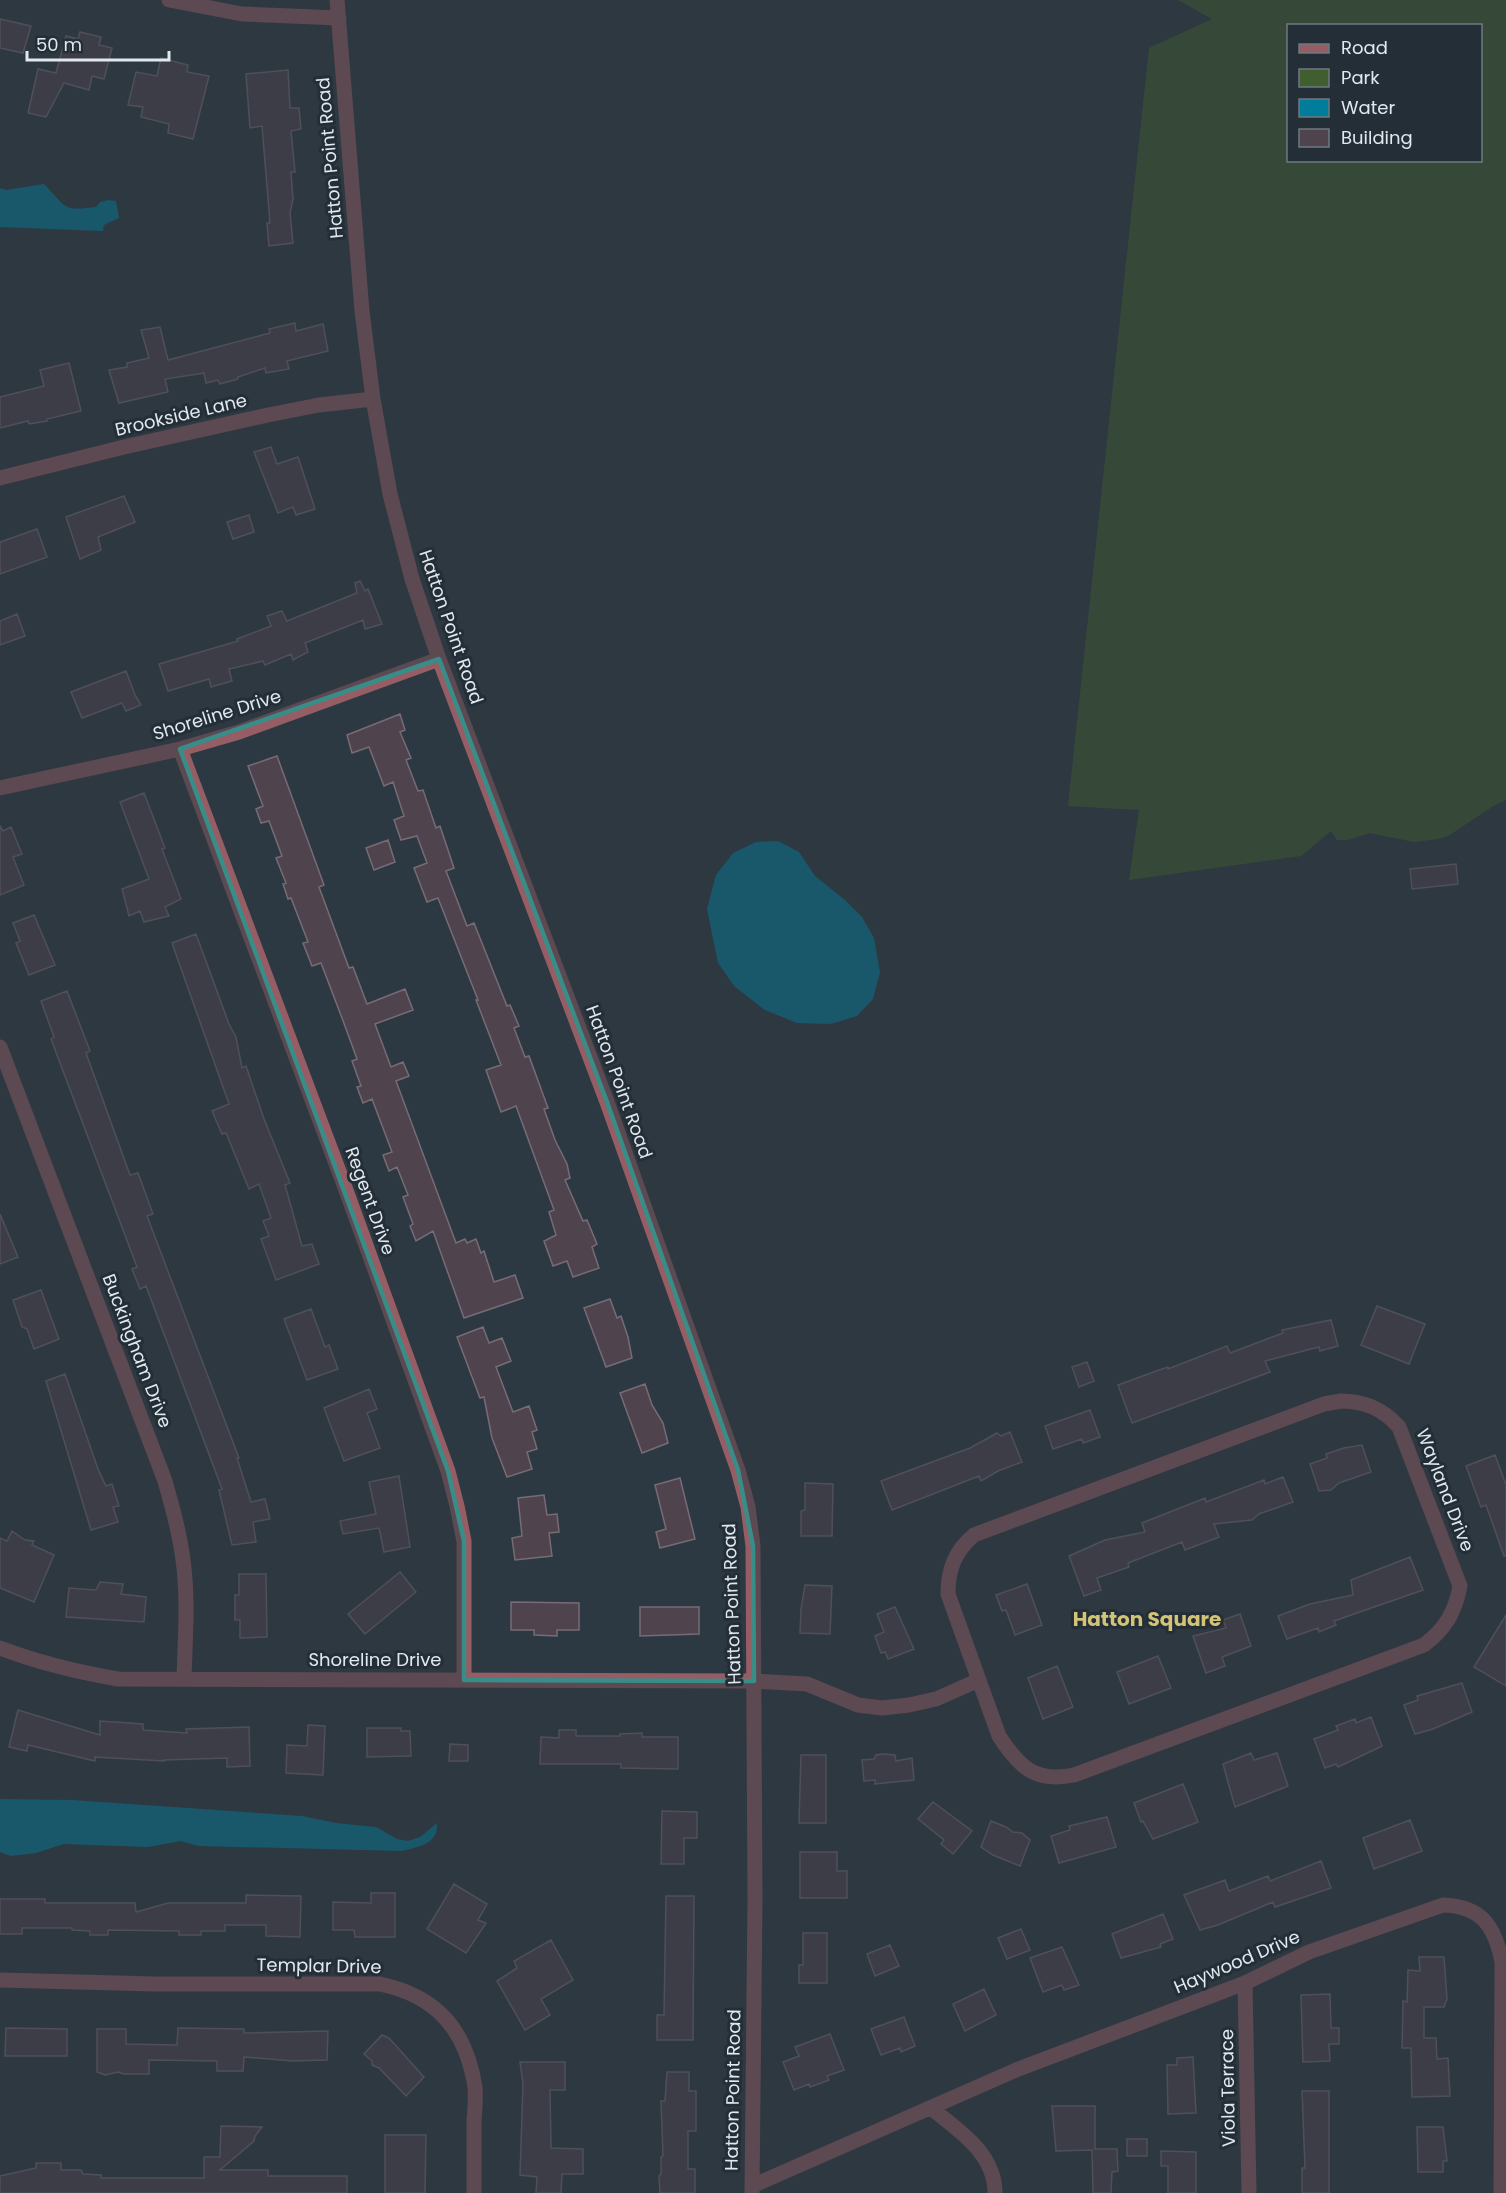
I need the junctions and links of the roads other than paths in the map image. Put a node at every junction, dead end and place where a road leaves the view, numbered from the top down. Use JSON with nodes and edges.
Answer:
{"nodes":[{"id":1,"x":169,"y":0,"type":"edge"},
{"id":2,"x":338,"y":0,"type":"edge"},
{"id":3,"x":339,"y":18,"type":"junction"},
{"id":4,"x":373,"y":399,"type":"junction"},
{"id":5,"x":0,"y":478,"type":"edge"},
{"id":6,"x":439,"y":659,"type":"junction"},
{"id":7,"x":180,"y":749,"type":"junction"},
{"id":8,"x":0,"y":788,"type":"edge"},
{"id":9,"x":0,"y":1047,"type":"edge"},
{"id":10,"x":0,"y":1648,"type":"edge"},
{"id":11,"x":184,"y":1679,"type":"junction"},
{"id":12,"x":464,"y":1680,"type":"junction"},
{"id":13,"x":979,"y":1680,"type":"junction"},
{"id":14,"x":754,"y":1681,"type":"junction"},
{"id":15,"x":0,"y":1980,"type":"edge"},
{"id":16,"x":1245,"y":1983,"type":"junction"},
{"id":17,"x":932,"y":2108,"type":"junction"},
{"id":18,"x":752,"y":2190,"type":"edge"},
{"id":19,"x":474,"y":2193,"type":"edge"},
{"id":20,"x":995,"y":2193,"type":"edge"},
{"id":21,"x":1249,"y":2193,"type":"edge"},
{"id":22,"x":1501,"y":2193,"type":"edge"}],
"edges":[{"from":1,"to":3,"type":"street"},
{"from":2,"to":3,"type":"street","name":"Hatton Point Road"},
{"from":3,"to":4,"type":"street","name":"Hatton Point Road"},
{"from":4,"to":5,"type":"street","name":"Brookside Lane"},
{"from":4,"to":6,"type":"street","name":"Hatton Point Road"},
{"from":6,"to":7,"type":"street","name":"Shoreline Drive"},
{"from":6,"to":14,"type":"street","name":"Hatton Point Road"},
{"from":7,"to":8,"type":"street","name":"Shoreline Drive"},
{"from":7,"to":12,"type":"street","name":"Regent Drive"},
{"from":9,"to":11,"type":"street","name":"Buckingham Drive"},
{"from":10,"to":11,"type":"street","name":"Shoreline Drive"},
{"from":11,"to":12,"type":"street","name":"Shoreline Drive"},
{"from":12,"to":14,"type":"street","name":"Shoreline Drive"},
{"from":13,"to":13,"type":"street","name":"Wayland Drive"},
{"from":13,"to":14,"type":"street"},
{"from":14,"to":18,"type":"street","name":"Hatton Point Road"},
{"from":15,"to":19,"type":"street","name":"Templar Drive"},
{"from":16,"to":17,"type":"street","name":"Haywood Drive"},
{"from":16,"to":21,"type":"street","name":"Viola Terrace"},
{"from":16,"to":22,"type":"street","name":"Haywood Drive"},
{"from":17,"to":18,"type":"street","name":"Haywood Drive"},
{"from":17,"to":20,"type":"street"}]}
